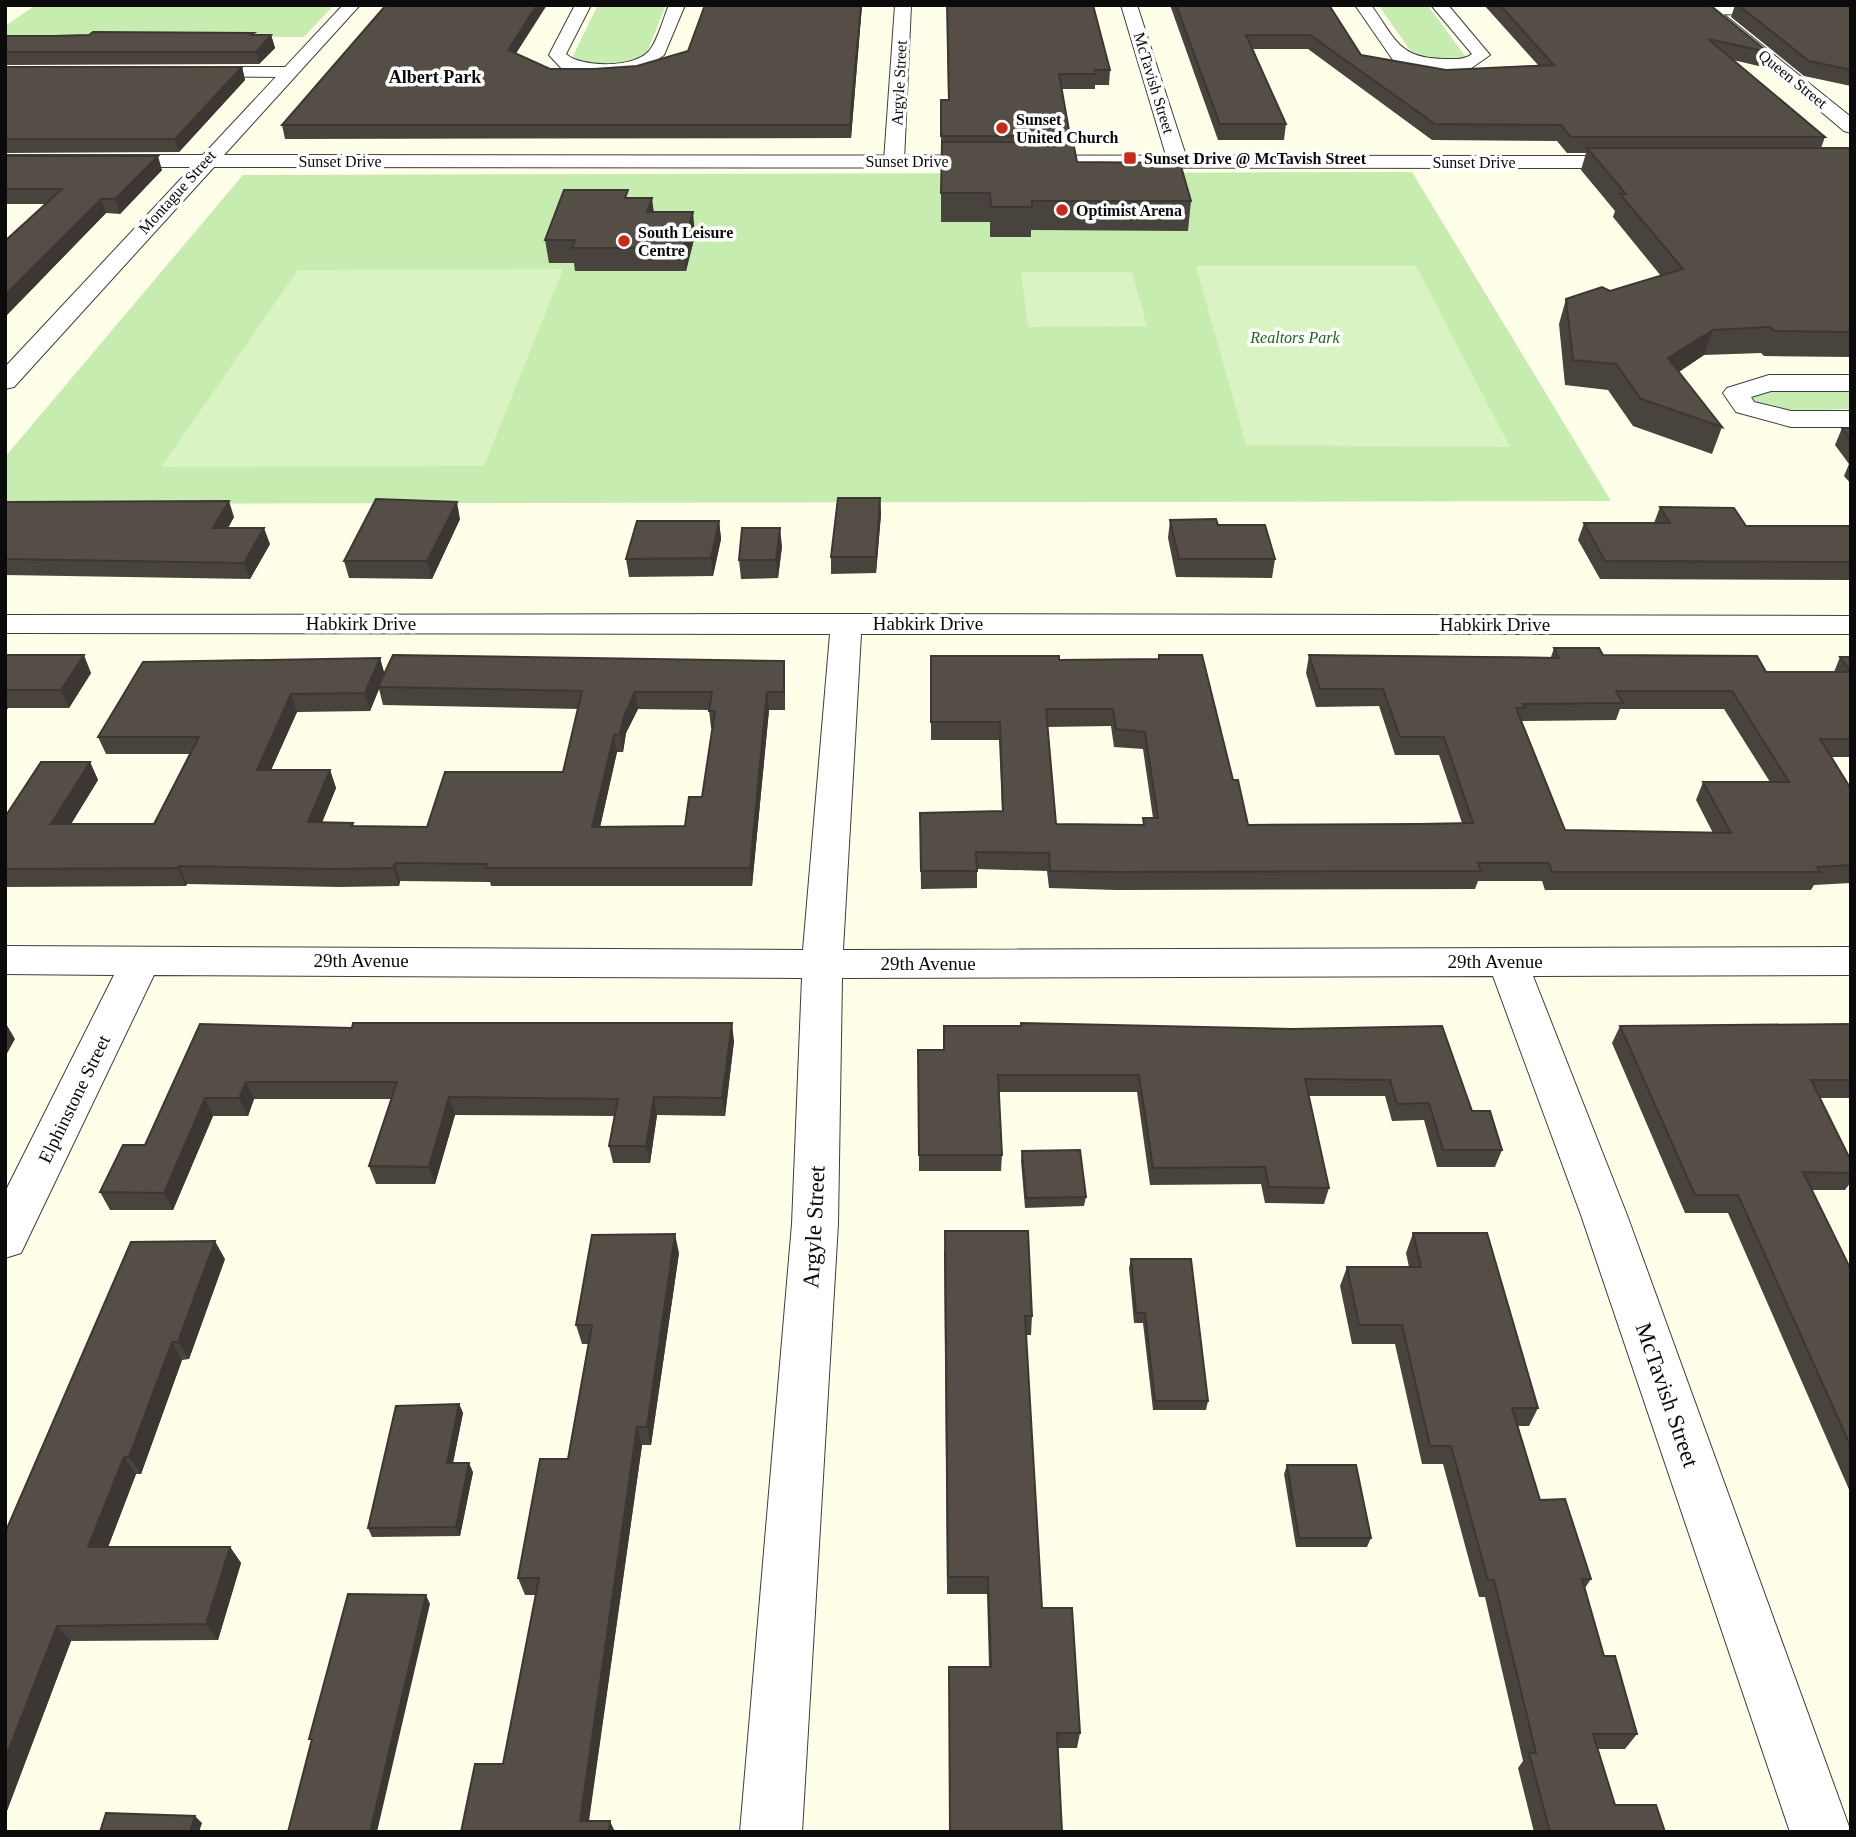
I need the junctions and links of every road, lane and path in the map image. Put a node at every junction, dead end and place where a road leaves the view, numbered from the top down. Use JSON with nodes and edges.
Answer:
{"nodes":[{"id":1,"x":352,"y":5,"type":"edge"},
{"id":2,"x":583,"y":5,"type":"edge"},
{"id":3,"x":677,"y":5,"type":"edge"},
{"id":4,"x":903,"y":5,"type":"edge"},
{"id":5,"x":1129,"y":5,"type":"edge"},
{"id":6,"x":1363,"y":5,"type":"edge"},
{"id":7,"x":1439,"y":5,"type":"edge"},
{"id":8,"x":1705,"y":8,"type":"edge"},
{"id":9,"x":1851,"y":11,"type":"edge"},
{"id":10,"x":1726,"y":25,"type":"junction"},
{"id":11,"x":1851,"y":25,"type":"edge"},
{"id":12,"x":167,"y":72,"type":"edge"},
{"id":13,"x":289,"y":72,"type":"junction"},
{"id":14,"x":1851,"y":127,"type":"edge"},
{"id":15,"x":5,"y":161,"type":"edge"},
{"id":16,"x":205,"y":161,"type":"junction"},
{"id":17,"x":894,"y":162,"type":"junction"},
{"id":18,"x":1178,"y":162,"type":"junction"},
{"id":19,"x":1650,"y":162,"type":"edge"},
{"id":20,"x":5,"y":382,"type":"edge"},
{"id":21,"x":1851,"y":383,"type":"edge"},
{"id":22,"x":1851,"y":419,"type":"edge"},
{"id":23,"x":846,"y":623,"type":"junction"},
{"id":24,"x":5,"y":624,"type":"edge"},
{"id":25,"x":1851,"y":625,"type":"edge"},
{"id":26,"x":142,"y":959,"type":"junction"},
{"id":27,"x":5,"y":960,"type":"edge"},
{"id":28,"x":1507,"y":961,"type":"junction"},
{"id":29,"x":1851,"y":961,"type":"edge"},
{"id":30,"x":822,"y":964,"type":"junction"},
{"id":31,"x":5,"y":1240,"type":"edge"},
{"id":32,"x":771,"y":1832,"type":"edge"},
{"id":33,"x":1821,"y":1832,"type":"edge"}],
"edges":[{"from":1,"to":13,"type":"street","name":"Montague Street"},
{"from":2,"to":3,"type":"street"},
{"from":4,"to":17,"type":"street","name":"Argyle Street"},
{"from":5,"to":18,"type":"street","name":"McTavish Street"},
{"from":6,"to":7,"type":"street"},
{"from":8,"to":9,"type":"street"},
{"from":8,"to":10,"type":"street","name":"Queen Street"},
{"from":10,"to":11,"type":"street"},
{"from":10,"to":14,"type":"street","name":"Queen Street"},
{"from":12,"to":13,"type":"street"},
{"from":13,"to":16,"type":"street","name":"Montague Street"},
{"from":15,"to":16,"type":"street","name":"Sunset Drive"},
{"from":16,"to":17,"type":"street","name":"Sunset Drive"},
{"from":16,"to":20,"type":"street","name":"Montague Street"},
{"from":17,"to":18,"type":"street","name":"Sunset Drive"},
{"from":18,"to":19,"type":"street","name":"Sunset Drive"},
{"from":21,"to":22,"type":"street"},
{"from":23,"to":24,"type":"street","name":"Habkirk Drive"},
{"from":23,"to":25,"type":"street","name":"Habkirk Drive"},
{"from":23,"to":30,"type":"street","name":"Argyle Street"},
{"from":26,"to":27,"type":"street","name":"29th Avenue"},
{"from":26,"to":30,"type":"street","name":"29th Avenue"},
{"from":26,"to":31,"type":"street","name":"Elphinstone Street"},
{"from":28,"to":29,"type":"street","name":"29th Avenue"},
{"from":28,"to":30,"type":"street","name":"29th Avenue"},
{"from":28,"to":33,"type":"street","name":"McTavish Street"},
{"from":30,"to":32,"type":"street","name":"Argyle Street"}]}
